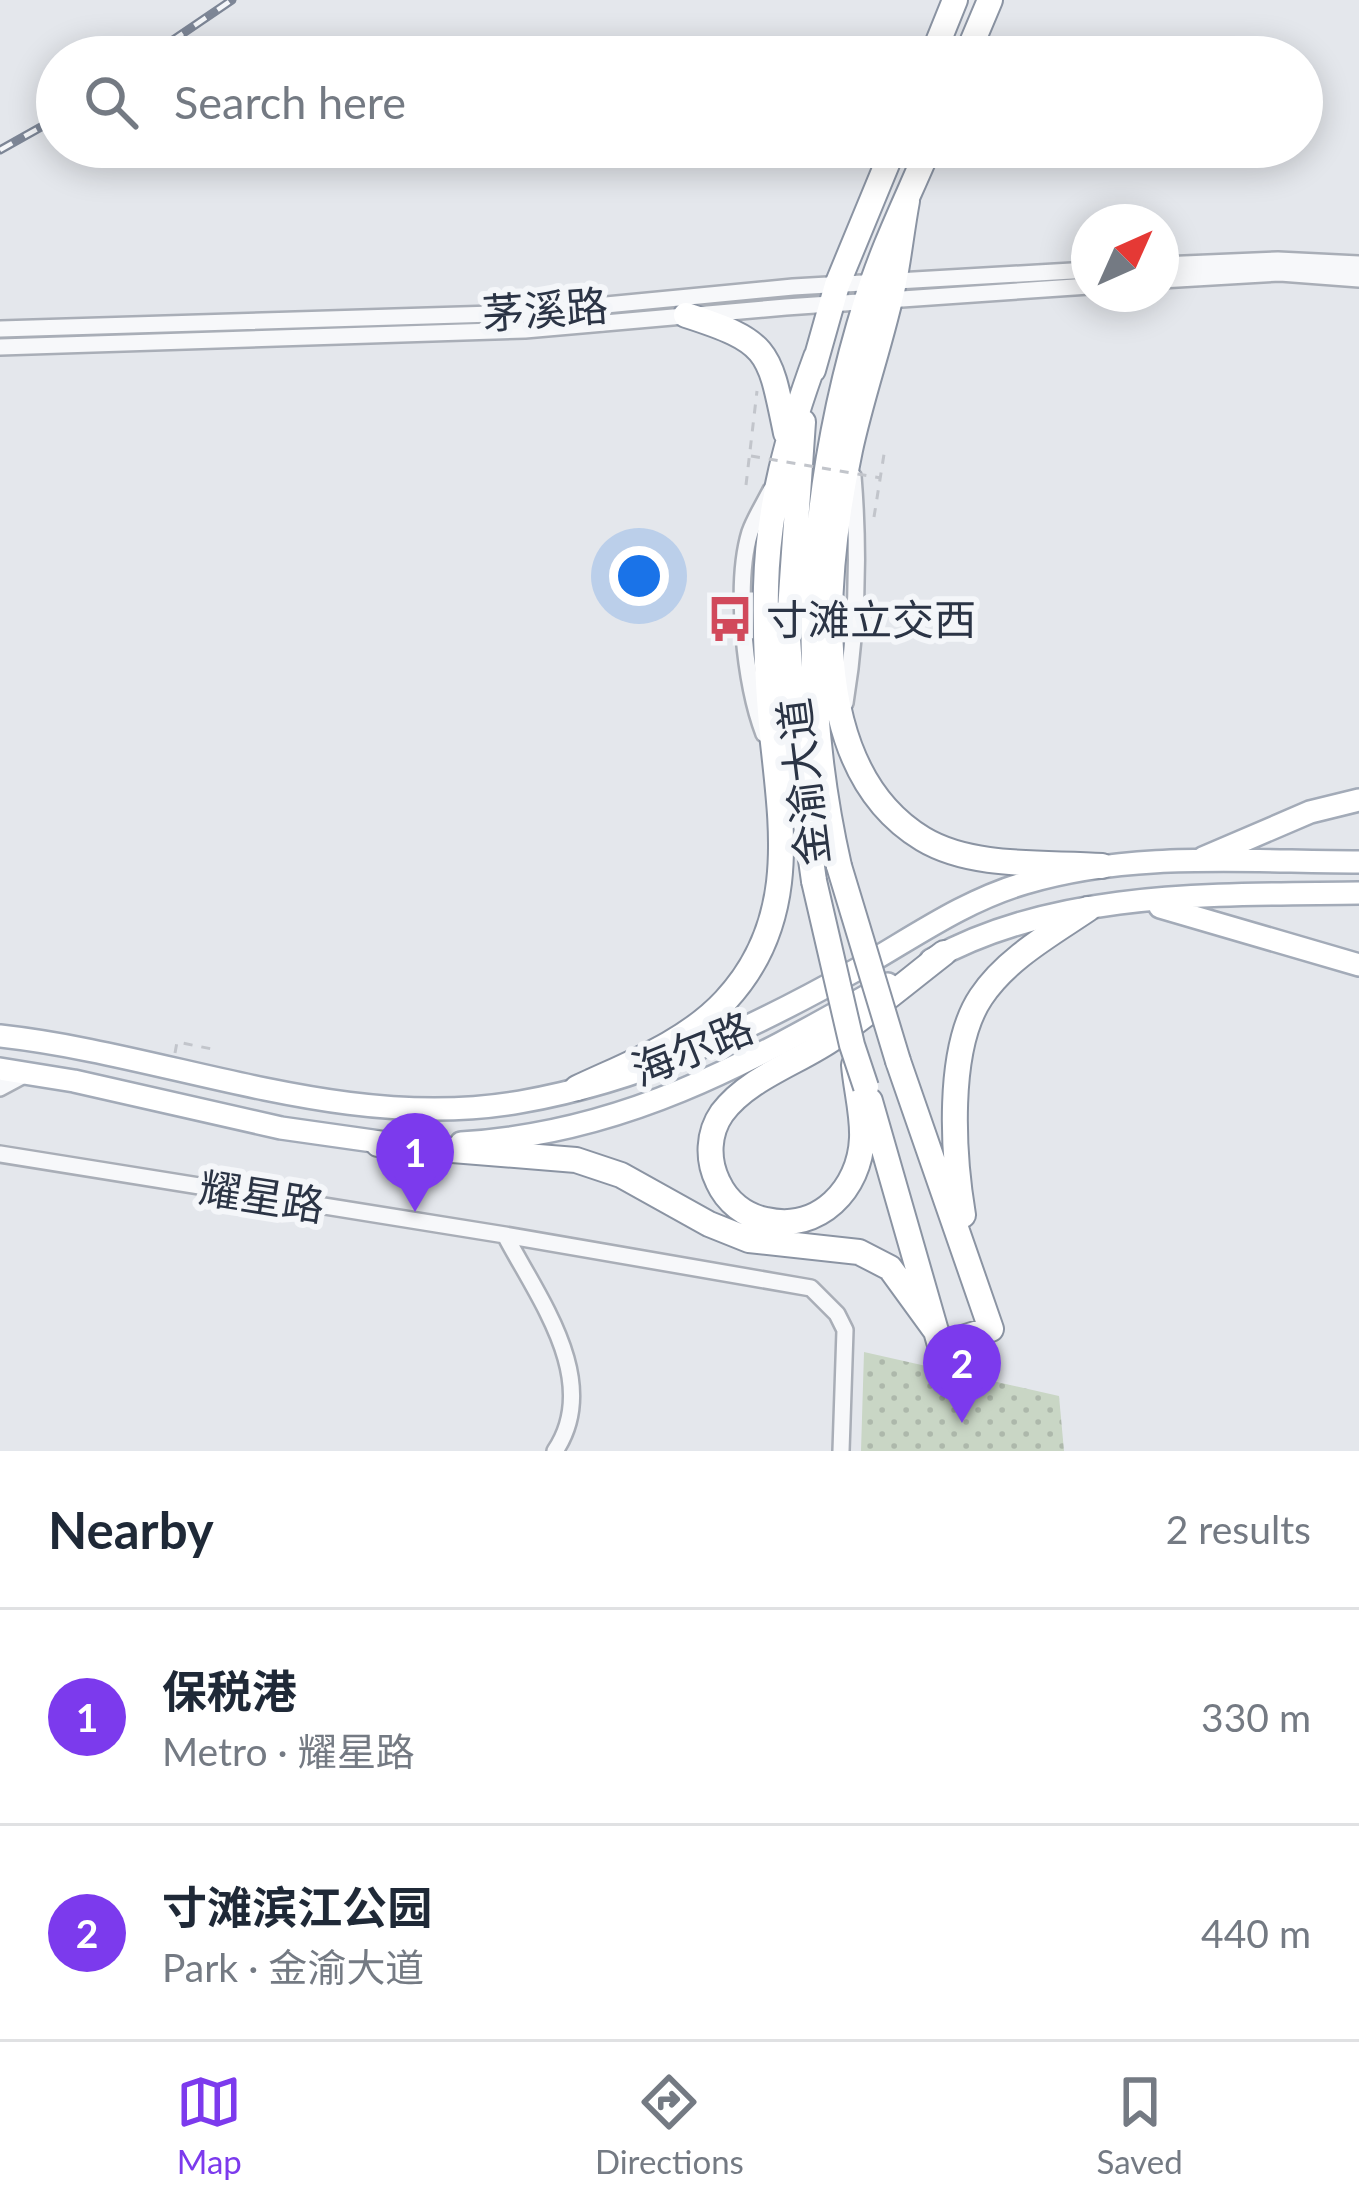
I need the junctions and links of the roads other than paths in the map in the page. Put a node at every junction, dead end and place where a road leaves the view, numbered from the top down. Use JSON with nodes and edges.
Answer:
{"nodes":[{"id":1,"x":956,"y":0,"type":"edge"},
{"id":2,"x":990,"y":0,"type":"edge"},
{"id":3,"x":941,"y":36,"type":"edge"},
{"id":4,"x":975,"y":36,"type":"edge"},
{"id":5,"x":885,"y":168,"type":"edge"},
{"id":6,"x":920,"y":168,"type":"edge"},
{"id":7,"x":1359,"y":264,"type":"edge"},
{"id":8,"x":1179,"y":265,"type":"edge"},
{"id":9,"x":1071,"y":272,"type":"edge"},
{"id":10,"x":1179,"y":279,"type":"edge"},
{"id":11,"x":1359,"y":279,"type":"edge"},
{"id":12,"x":1071,"y":287,"type":"edge"},
{"id":13,"x":880,"y":292,"type":"junction"},
{"id":14,"x":834,"y":295,"type":"junction"},
{"id":15,"x":686,"y":315,"type":"junction"},
{"id":16,"x":524,"y":321,"type":"junction"},
{"id":17,"x":0,"y":329,"type":"edge"},
{"id":18,"x":37,"y":337,"type":"junction"},
{"id":19,"x":0,"y":347,"type":"edge"},
{"id":20,"x":816,"y":357,"type":"junction"},
{"id":21,"x":787,"y":436,"type":"junction"},
{"id":22,"x":1359,"y":800,"type":"edge"},
{"id":23,"x":1196,"y":861,"type":"junction"},
{"id":24,"x":1359,"y":862,"type":"edge"},
{"id":25,"x":1102,"y":866,"type":"junction"},
{"id":26,"x":1359,"y":893,"type":"edge"},
{"id":27,"x":1142,"y":902,"type":"junction"},
{"id":28,"x":1088,"y":909,"type":"junction"},
{"id":29,"x":944,"y":953,"type":"junction"},
{"id":30,"x":1359,"y":965,"type":"edge"},
{"id":31,"x":0,"y":1036,"type":"edge"},
{"id":32,"x":0,"y":1070,"type":"edge"},
{"id":33,"x":28,"y":1073,"type":"junction"},
{"id":34,"x":0,"y":1088,"type":"edge"},
{"id":35,"x":577,"y":1088,"type":"junction"},
{"id":36,"x":862,"y":1090,"type":"junction"},
{"id":37,"x":378,"y":1144,"type":"junction"},
{"id":38,"x":0,"y":1154,"type":"edge"},
{"id":39,"x":505,"y":1235,"type":"junction"},
{"id":40,"x":975,"y":1283,"type":"junction"},
{"id":41,"x":939,"y":1340,"type":"junction"},
{"id":42,"x":555,"y":1451,"type":"edge"},
{"id":43,"x":842,"y":1451,"type":"edge"}],
"edges":[{"from":1,"to":3,"type":"highway"},
{"from":2,"to":4,"type":"highway"},
{"from":5,"to":14,"type":"highway","name":"金渝大道"},
{"from":6,"to":13,"type":"highway","name":"金渝大道"},
{"from":7,"to":8,"type":"street"},
{"from":9,"to":13,"type":"street","name":"茅溪路"},
{"from":10,"to":11,"type":"street"},
{"from":12,"to":13,"type":"street","name":"茅溪路"},
{"from":13,"to":14,"type":"street","name":"茅溪路"},
{"from":13,"to":25,"type":"highway"},
{"from":13,"to":40,"type":"highway","name":"金渝大道","bridge":true},
{"from":14,"to":15,"type":"street","name":"茅溪路"},
{"from":14,"to":16,"type":"street","name":"茅溪路"},
{"from":14,"to":20,"type":"highway","name":"金渝大道"},
{"from":15,"to":16,"type":"street","name":"茅溪路"},
{"from":15,"to":21,"type":"highway"},
{"from":16,"to":18,"type":"street","name":"茅溪路"},
{"from":17,"to":18,"type":"street","name":"茅溪路"},
{"from":18,"to":19,"type":"street","name":"茅溪路"},
{"from":20,"to":21,"type":"highway"},
{"from":20,"to":36,"type":"highway","name":"金渝大道","bridge":true},
{"from":21,"to":35,"type":"highway"},
{"from":22,"to":23,"type":"main road"},
{"from":23,"to":24,"type":"main road","name":"海尔路"},
{"from":23,"to":25,"type":"main road","name":"海尔路"},
{"from":25,"to":35,"type":"main road","name":"海尔路"},
{"from":26,"to":27,"type":"main road","name":"海尔路"},
{"from":27,"to":28,"type":"main road","name":"海尔路"},
{"from":27,"to":30,"type":"main road"},
{"from":28,"to":29,"type":"main road","name":"海尔路"},
{"from":28,"to":40,"type":"highway"},
{"from":29,"to":36,"type":"highway"},
{"from":29,"to":37,"type":"main road","name":"海尔路"},
{"from":31,"to":35,"type":"main road","name":"海尔路"},
{"from":32,"to":33,"type":"main road","name":"海尔路"},
{"from":33,"to":34,"type":"street"},
{"from":33,"to":37,"type":"main road","name":"海尔路"},
{"from":36,"to":41,"type":"highway","name":"金渝大道"},
{"from":37,"to":41,"type":"highway"},
{"from":38,"to":39,"type":"street","name":"耀星路"},
{"from":39,"to":42,"type":"street"},
{"from":39,"to":43,"type":"street","name":"耀星路"},
{"from":40,"to":41,"type":"highway","name":"金渝大道"}]}
